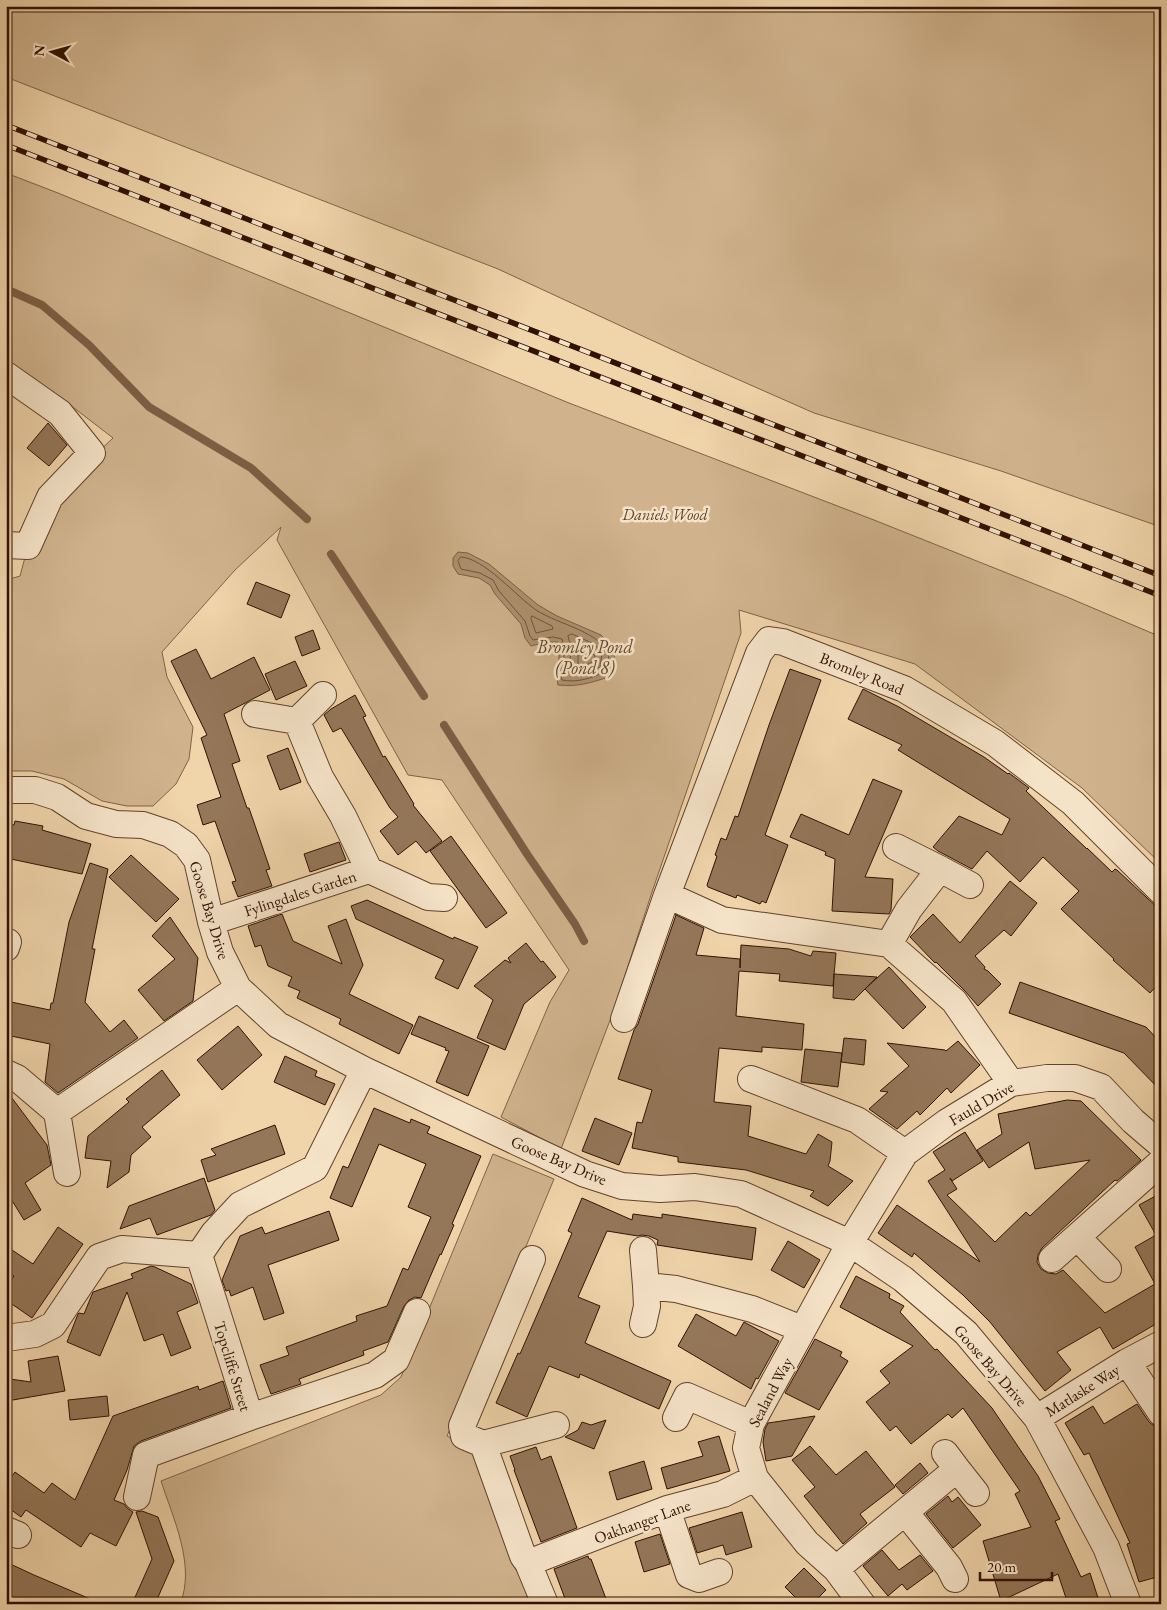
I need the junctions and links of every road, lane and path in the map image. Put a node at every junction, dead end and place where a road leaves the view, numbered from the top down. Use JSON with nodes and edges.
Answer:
{"nodes":[{"id":1,"x":6,"y":375,"type":"edge"},
{"id":2,"x":6,"y":545,"type":"edge"},
{"id":3,"x":323,"y":695,"type":"dead end"},
{"id":4,"x":255,"y":714,"type":"dead end"},
{"id":5,"x":297,"y":721,"type":"junction"},
{"id":6,"x":6,"y":790,"type":"edge"},
{"id":7,"x":896,"y":847,"type":"dead end"},
{"id":8,"x":940,"y":869,"type":"junction"},
{"id":9,"x":369,"y":870,"type":"junction"},
{"id":10,"x":970,"y":885,"type":"dead end"},
{"id":11,"x":1161,"y":891,"type":"edge"},
{"id":12,"x":668,"y":895,"type":"junction"},
{"id":13,"x":444,"y":898,"type":"dead end"},
{"id":14,"x":211,"y":922,"type":"junction"},
{"id":15,"x":888,"y":944,"type":"junction"},
{"id":16,"x":238,"y":988,"type":"junction"},
{"id":17,"x":624,"y":1019,"type":"dead end"},
{"id":18,"x":364,"y":1070,"type":"junction"},
{"id":19,"x":12,"y":1076,"type":"edge"},
{"id":20,"x":751,"y":1079,"type":"dead end"},
{"id":21,"x":1010,"y":1083,"type":"junction"},
{"id":22,"x":57,"y":1112,"type":"junction"},
{"id":23,"x":1161,"y":1145,"type":"edge"},
{"id":24,"x":905,"y":1153,"type":"junction"},
{"id":25,"x":1161,"y":1162,"type":"edge"},
{"id":26,"x":67,"y":1173,"type":"dead end"},
{"id":27,"x":1077,"y":1237,"type":"junction"},
{"id":28,"x":850,"y":1243,"type":"junction"},
{"id":29,"x":643,"y":1250,"type":"dead end"},
{"id":30,"x":199,"y":1255,"type":"junction"},
{"id":31,"x":532,"y":1258,"type":"dead end"},
{"id":32,"x":1052,"y":1259,"type":"dead end"},
{"id":33,"x":1108,"y":1269,"type":"dead end"},
{"id":34,"x":646,"y":1286,"type":"junction"},
{"id":35,"x":417,"y":1312,"type":"dead end"},
{"id":36,"x":644,"y":1324,"type":"dead end"},
{"id":37,"x":802,"y":1329,"type":"junction"},
{"id":38,"x":6,"y":1338,"type":"edge"},
{"id":39,"x":1161,"y":1344,"type":"edge"},
{"id":40,"x":1127,"y":1362,"type":"junction"},
{"id":41,"x":1161,"y":1413,"type":"edge"},
{"id":42,"x":250,"y":1417,"type":"junction"},
{"id":43,"x":676,"y":1418,"type":"dead end"},
{"id":44,"x":1037,"y":1418,"type":"junction"},
{"id":45,"x":750,"y":1424,"type":"junction"},
{"id":46,"x":556,"y":1425,"type":"dead end"},
{"id":47,"x":483,"y":1444,"type":"junction"},
{"id":48,"x":755,"y":1478,"type":"junction"},
{"id":49,"x":976,"y":1493,"type":"dead end"},
{"id":50,"x":137,"y":1497,"type":"dead end"},
{"id":51,"x":667,"y":1510,"type":"junction"},
{"id":52,"x":905,"y":1512,"type":"junction"},
{"id":53,"x":528,"y":1563,"type":"junction"},
{"id":54,"x":836,"y":1569,"type":"junction"},
{"id":55,"x":719,"y":1572,"type":"dead end"},
{"id":56,"x":955,"y":1579,"type":"dead end"},
{"id":57,"x":545,"y":1604,"type":"edge"},
{"id":58,"x":862,"y":1604,"type":"edge"},
{"id":59,"x":1128,"y":1604,"type":"edge"}],
"edges":[{"from":1,"to":2,"type":"street"},
{"from":3,"to":5,"type":"street"},
{"from":4,"to":5,"type":"street"},
{"from":5,"to":9,"type":"street"},
{"from":6,"to":14,"type":"street","name":"Goose Bay Drive"},
{"from":7,"to":8,"type":"street"},
{"from":8,"to":10,"type":"street"},
{"from":8,"to":15,"type":"street"},
{"from":9,"to":13,"type":"street","name":"Fylingdales Garden"},
{"from":9,"to":14,"type":"street","name":"Fylingdales Garden"},
{"from":11,"to":12,"type":"street","name":"Bromley Road"},
{"from":12,"to":15,"type":"street"},
{"from":12,"to":17,"type":"street","name":"Bromley Road"},
{"from":14,"to":16,"type":"street","name":"Goose Bay Drive"},
{"from":15,"to":21,"type":"street"},
{"from":16,"to":18,"type":"street","name":"Goose Bay Drive"},
{"from":16,"to":22,"type":"street"},
{"from":18,"to":28,"type":"street","name":"Goose Bay Drive"},
{"from":18,"to":30,"type":"street"},
{"from":19,"to":22,"type":"street"},
{"from":20,"to":24,"type":"street"},
{"from":21,"to":23,"type":"street","name":"Fauld Drive"},
{"from":21,"to":24,"type":"street","name":"Fauld Drive"},
{"from":22,"to":26,"type":"street"},
{"from":24,"to":28,"type":"street","name":"Fauld Drive"},
{"from":25,"to":27,"type":"street"},
{"from":27,"to":32,"type":"street"},
{"from":27,"to":33,"type":"street"},
{"from":28,"to":37,"type":"street","name":"Sealand Way"},
{"from":28,"to":44,"type":"street","name":"Goose Bay Drive"},
{"from":29,"to":34,"type":"street"},
{"from":30,"to":38,"type":"street"},
{"from":30,"to":42,"type":"street","name":"Topcliffe Street"},
{"from":31,"to":47,"type":"street"},
{"from":34,"to":36,"type":"street"},
{"from":34,"to":37,"type":"street"},
{"from":35,"to":42,"type":"street"},
{"from":37,"to":45,"type":"street","name":"Sealand Way"},
{"from":39,"to":40,"type":"street","name":"Matlaske Way"},
{"from":40,"to":41,"type":"street","name":"Matlaske Way"},
{"from":40,"to":44,"type":"street","name":"Matlaske Way"},
{"from":42,"to":50,"type":"street","name":"Topcliffe Street"},
{"from":43,"to":45,"type":"street"},
{"from":44,"to":59,"type":"street","name":"Goose Bay Drive"},
{"from":45,"to":48,"type":"street","name":"Sealand Way"},
{"from":46,"to":47,"type":"street"},
{"from":47,"to":53,"type":"street"},
{"from":48,"to":51,"type":"street","name":"Oakhanger Lane"},
{"from":48,"to":54,"type":"street","name":"Sealand Way"},
{"from":49,"to":52,"type":"street"},
{"from":51,"to":53,"type":"street","name":"Oakhanger Lane"},
{"from":51,"to":55,"type":"street"},
{"from":52,"to":54,"type":"street"},
{"from":52,"to":56,"type":"street"},
{"from":53,"to":57,"type":"street"},
{"from":54,"to":58,"type":"street","name":"Sealand Way"}]}
